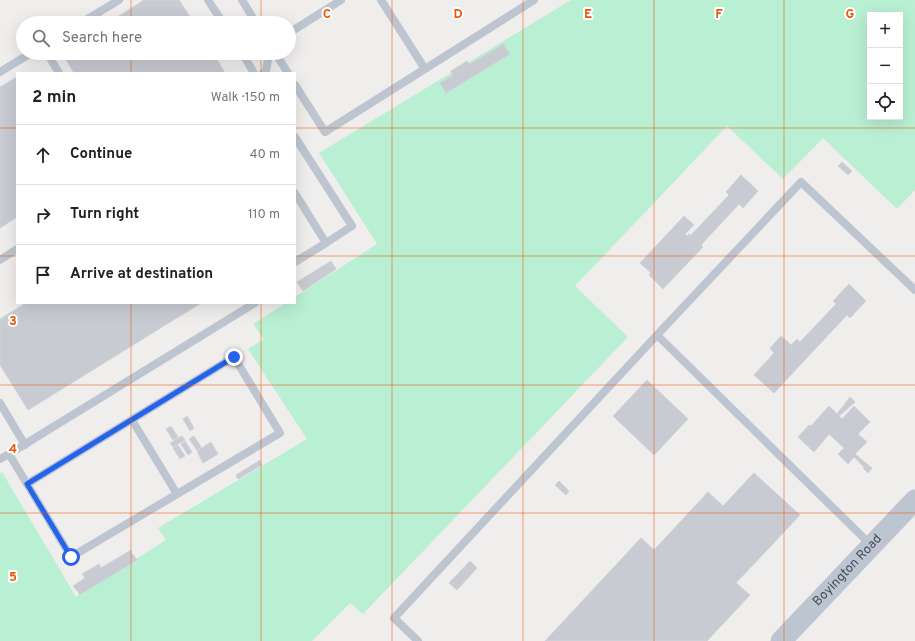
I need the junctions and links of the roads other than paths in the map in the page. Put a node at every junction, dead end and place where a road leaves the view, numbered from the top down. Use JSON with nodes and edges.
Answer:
{"nodes":[{"id":1,"x":119,"y":0,"type":"edge"},
{"id":2,"x":208,"y":0,"type":"edge"},
{"id":3,"x":242,"y":0,"type":"edge"},
{"id":4,"x":341,"y":0,"type":"edge"},
{"id":5,"x":381,"y":0,"type":"edge"},
{"id":6,"x":530,"y":1,"type":"edge"},
{"id":7,"x":93,"y":16,"type":"edge"},
{"id":8,"x":218,"y":16,"type":"edge"},
{"id":9,"x":252,"y":16,"type":"edge"},
{"id":10,"x":296,"y":29,"type":"edge"},
{"id":11,"x":20,"y":60,"type":"edge"},
{"id":12,"x":51,"y":60,"type":"edge"},
{"id":13,"x":246,"y":60,"type":"edge"},
{"id":14,"x":268,"y":60,"type":"edge"},
{"id":15,"x":280,"y":60,"type":"edge"},
{"id":16,"x":425,"y":69,"type":"junction"},
{"id":17,"x":0,"y":72,"type":"edge"},
{"id":18,"x":58,"y":72,"type":"edge"},
{"id":19,"x":253,"y":72,"type":"edge"},
{"id":20,"x":265,"y":72,"type":"edge"},
{"id":21,"x":287,"y":72,"type":"edge"},
{"id":22,"x":296,"y":87,"type":"edge"},
{"id":23,"x":296,"y":139,"type":"edge"},
{"id":24,"x":296,"y":195,"type":"edge"},
{"id":25,"x":326,"y":243,"type":"junction"},
{"id":26,"x":16,"y":250,"type":"edge"},
{"id":27,"x":0,"y":260,"type":"edge"},
{"id":28,"x":296,"y":261,"type":"edge"},
{"id":29,"x":915,"y":290,"type":"edge"},
{"id":30,"x":253,"y":304,"type":"edge"},
{"id":31,"x":657,"y":335,"type":"junction"},
{"id":32,"x":0,"y":403,"type":"edge"},
{"id":33,"x":132,"y":420,"type":"junction"},
{"id":34,"x":25,"y":445,"type":"junction"},
{"id":35,"x":9,"y":454,"type":"junction"},
{"id":36,"x":0,"y":459,"type":"edge"},
{"id":37,"x":27,"y":484,"type":"junction"},
{"id":38,"x":177,"y":494,"type":"junction"},
{"id":39,"x":915,"y":500,"type":"edge"},
{"id":40,"x":872,"y":546,"type":"junction"},
{"id":41,"x":418,"y":641,"type":"edge"},
{"id":42,"x":781,"y":641,"type":"edge"}],
"edges":[{"from":1,"to":7,"type":"lane"},
{"from":2,"to":8,"type":"lane"},
{"from":3,"to":9,"type":"lane"},
{"from":4,"to":10,"type":"lane"},
{"from":5,"to":16,"type":"lane"},
{"from":6,"to":16,"type":"lane"},
{"from":11,"to":17,"type":"lane"},
{"from":12,"to":18,"type":"lane"},
{"from":13,"to":19,"type":"lane"},
{"from":14,"to":20,"type":"lane"},
{"from":15,"to":21,"type":"lane"},
{"from":16,"to":22,"type":"lane"},
{"from":23,"to":25,"type":"lane"},
{"from":24,"to":25,"type":"lane"},
{"from":25,"to":28,"type":"lane"},
{"from":26,"to":27,"type":"lane"},
{"from":29,"to":31,"type":"lane"},
{"from":30,"to":34,"type":"lane"},
{"from":31,"to":40,"type":"lane"},
{"from":31,"to":41,"type":"lane"},
{"from":32,"to":34,"type":"lane"},
{"from":33,"to":37,"type":"lane"},
{"from":33,"to":38,"type":"lane"},
{"from":33,"to":38,"type":"lane"},
{"from":34,"to":35,"type":"lane"},
{"from":35,"to":36,"type":"lane"},
{"from":35,"to":37,"type":"lane"},
{"from":37,"to":38,"type":"lane"},
{"from":39,"to":40,"type":"street","name":"Boyington Road"},
{"from":40,"to":42,"type":"street","name":"Boyington Road"}]}
